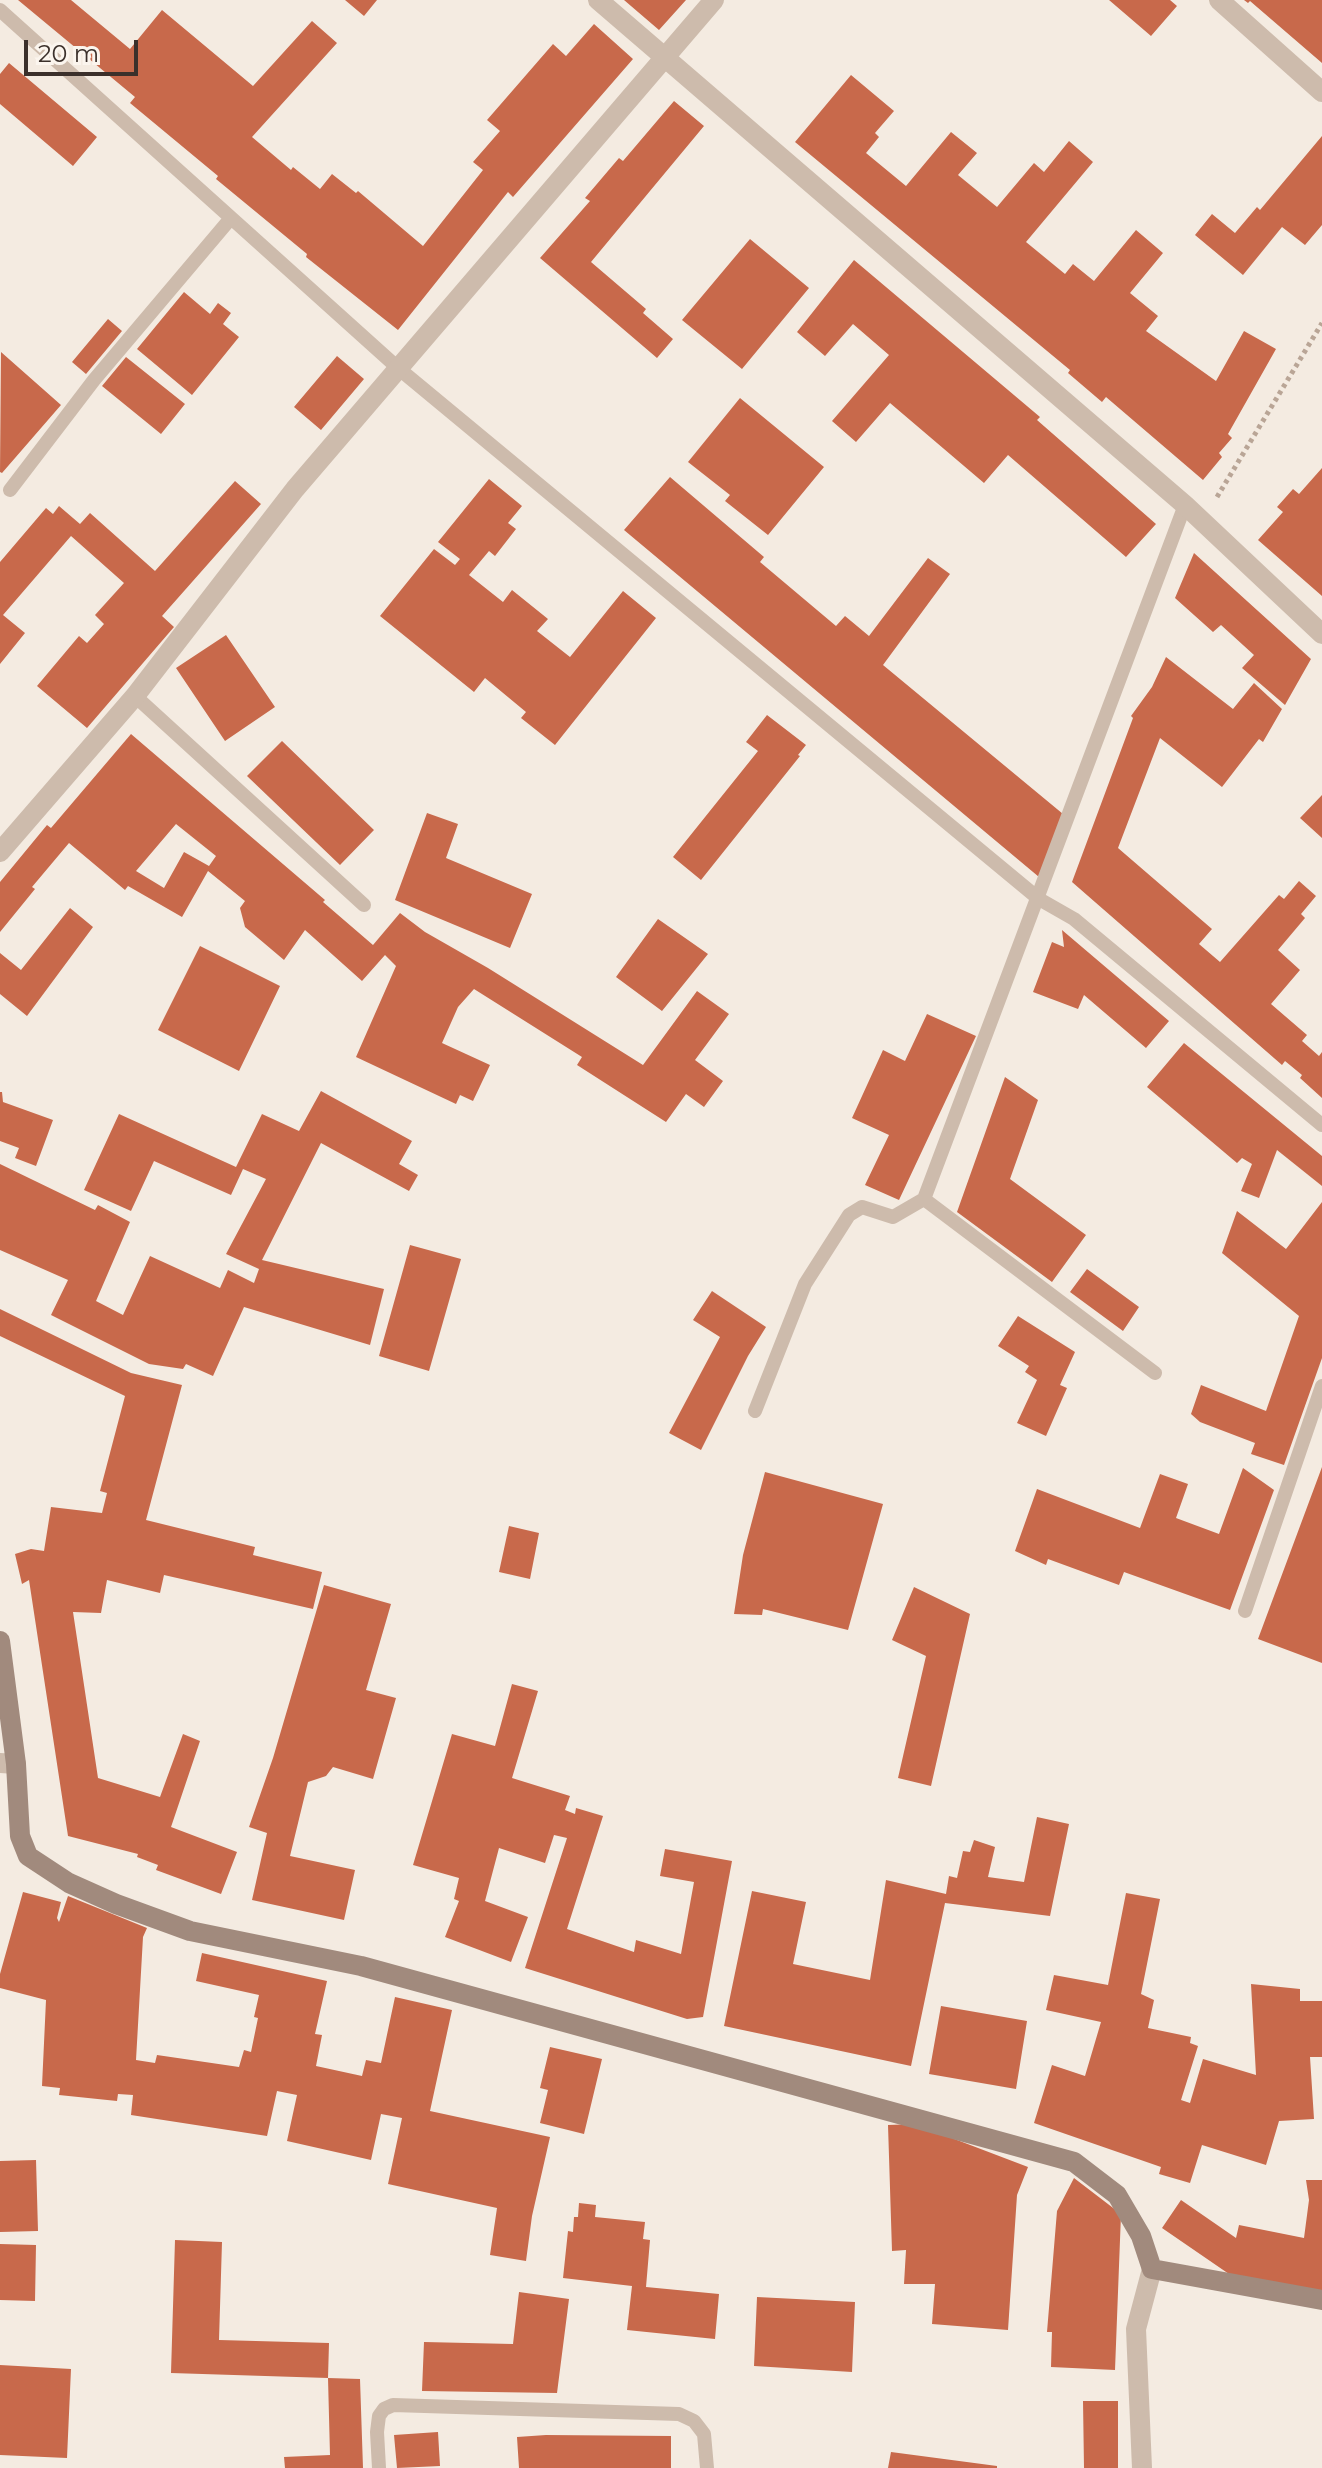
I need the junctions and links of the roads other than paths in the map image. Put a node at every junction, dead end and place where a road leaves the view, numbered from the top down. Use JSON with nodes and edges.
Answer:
{"nodes":[{"id":1,"x":598,"y":0,"type":"edge"},
{"id":2,"x":714,"y":0,"type":"edge"},
{"id":3,"x":1219,"y":0,"type":"edge"},
{"id":4,"x":0,"y":10,"type":"edge"},
{"id":5,"x":664,"y":57,"type":"junction"},
{"id":6,"x":1322,"y":92,"type":"edge"},
{"id":7,"x":231,"y":218,"type":"junction"},
{"id":8,"x":398,"y":368,"type":"junction"},
{"id":9,"x":10,"y":490,"type":"dead end"},
{"id":10,"x":1185,"y":505,"type":"junction"},
{"id":11,"x":1322,"y":634,"type":"edge"},
{"id":12,"x":135,"y":696,"type":"junction"},
{"id":13,"x":0,"y":852,"type":"edge"},
{"id":14,"x":1039,"y":899,"type":"junction"},
{"id":15,"x":364,"y":905,"type":"dead end"},
{"id":16,"x":1322,"y":1125,"type":"edge"},
{"id":17,"x":924,"y":1199,"type":"junction"},
{"id":18,"x":1155,"y":1373,"type":"dead end"},
{"id":19,"x":1322,"y":1386,"type":"edge"},
{"id":20,"x":755,"y":1411,"type":"dead end"},
{"id":21,"x":1245,"y":1611,"type":"dead end"},
{"id":22,"x":0,"y":1641,"type":"edge"},
{"id":23,"x":8,"y":1764,"type":"edge"},
{"id":24,"x":1152,"y":2269,"type":"junction"},
{"id":25,"x":1322,"y":2300,"type":"edge"},
{"id":26,"x":379,"y":2468,"type":"edge"},
{"id":27,"x":707,"y":2468,"type":"edge"},
{"id":28,"x":1142,"y":2468,"type":"edge"}],
"edges":[{"from":1,"to":5,"type":"street"},
{"from":2,"to":5,"type":"street"},
{"from":3,"to":6,"type":"street"},
{"from":4,"to":7,"type":"lane"},
{"from":5,"to":8,"type":"street"},
{"from":5,"to":10,"type":"street"},
{"from":7,"to":8,"type":"lane"},
{"from":7,"to":9,"type":"lane"},
{"from":8,"to":12,"type":"street"},
{"from":8,"to":14,"type":"lane"},
{"from":10,"to":11,"type":"street"},
{"from":10,"to":14,"type":"lane"},
{"from":12,"to":13,"type":"street"},
{"from":12,"to":15,"type":"lane"},
{"from":14,"to":16,"type":"lane"},
{"from":14,"to":17,"type":"lane"},
{"from":17,"to":18,"type":"lane"},
{"from":17,"to":20,"type":"lane"},
{"from":19,"to":21,"type":"lane"},
{"from":22,"to":23,"type":"street"},
{"from":23,"to":24,"type":"street"},
{"from":24,"to":25,"type":"street"},
{"from":24,"to":28,"type":"street"},
{"from":26,"to":27,"type":"lane"}]}
